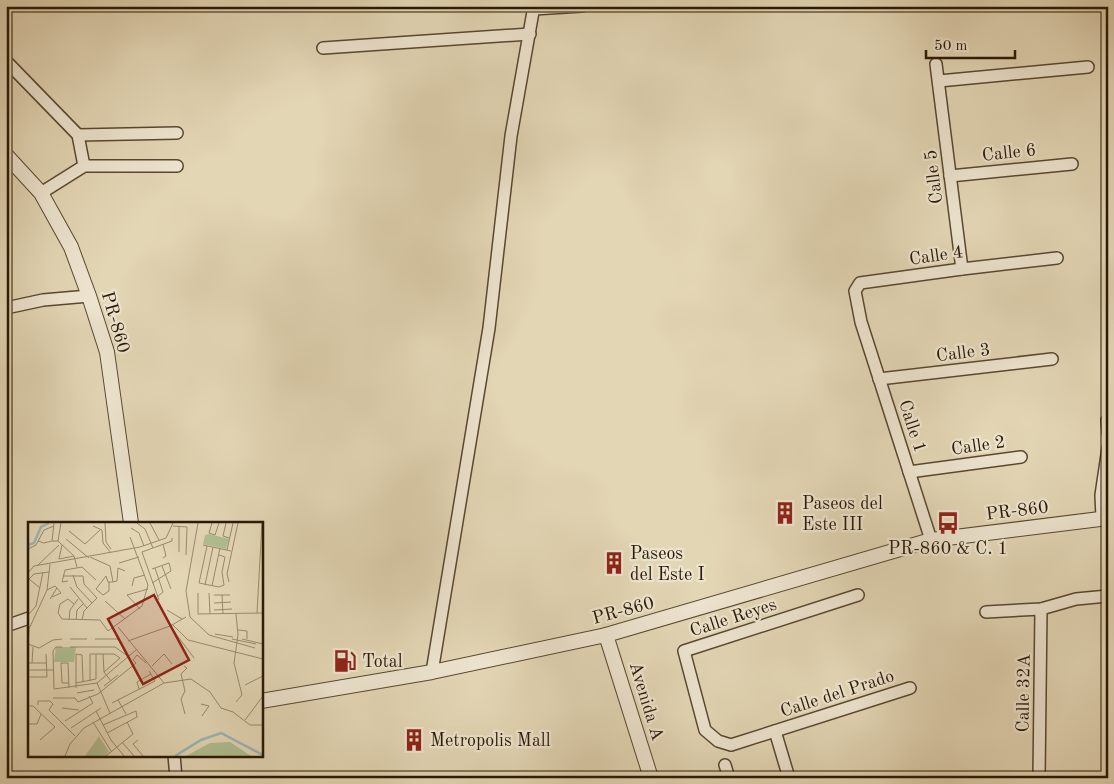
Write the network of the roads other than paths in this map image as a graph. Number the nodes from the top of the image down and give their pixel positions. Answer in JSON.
{"nodes":[{"id":1,"x":582,"y":6,"type":"edge"},
{"id":2,"x":534,"y":8,"type":"edge"},
{"id":3,"x":530,"y":34,"type":"junction"},
{"id":4,"x":323,"y":48,"type":"dead end"},
{"id":5,"x":6,"y":61,"type":"edge"},
{"id":6,"x":936,"y":64,"type":"dead end"},
{"id":7,"x":1088,"y":67,"type":"dead end"},
{"id":8,"x":939,"y":81,"type":"junction"},
{"id":9,"x":178,"y":134,"type":"dead end"},
{"id":10,"x":78,"y":135,"type":"junction"},
{"id":11,"x":6,"y":155,"type":"edge"},
{"id":12,"x":1072,"y":164,"type":"dead end"},
{"id":13,"x":84,"y":166,"type":"junction"},
{"id":14,"x":177,"y":166,"type":"dead end"},
{"id":15,"x":950,"y":176,"type":"junction"},
{"id":16,"x":41,"y":193,"type":"junction"},
{"id":17,"x":1057,"y":258,"type":"dead end"},
{"id":18,"x":962,"y":269,"type":"junction"},
{"id":19,"x":89,"y":296,"type":"junction"},
{"id":20,"x":6,"y":308,"type":"edge"},
{"id":21,"x":861,"y":322,"type":"joint"},
{"id":22,"x":1052,"y":358,"type":"dead end"},
{"id":23,"x":879,"y":379,"type":"junction"},
{"id":24,"x":1107,"y":420,"type":"edge"},
{"id":25,"x":1108,"y":433,"type":"edge"},
{"id":26,"x":1108,"y":448,"type":"edge"},
{"id":27,"x":1021,"y":457,"type":"dead end"},
{"id":28,"x":909,"y":472,"type":"junction"},
{"id":29,"x":1105,"y":518,"type":"edge"},
{"id":30,"x":130,"y":522,"type":"edge"},
{"id":31,"x":931,"y":540,"type":"junction"},
{"id":32,"x":858,"y":595,"type":"dead end"},
{"id":33,"x":1108,"y":596,"type":"edge"},
{"id":34,"x":1041,"y":609,"type":"junction"},
{"id":35,"x":986,"y":612,"type":"dead end"},
{"id":36,"x":28,"y":618,"type":"edge"},
{"id":37,"x":6,"y":626,"type":"edge"},
{"id":38,"x":606,"y":635,"type":"junction"},
{"id":39,"x":432,"y":672,"type":"junction"},
{"id":40,"x":910,"y":688,"type":"dead end"},
{"id":41,"x":262,"y":701,"type":"edge"},
{"id":42,"x":775,"y":731,"type":"junction"},
{"id":43,"x":174,"y":756,"type":"edge"},
{"id":44,"x":725,"y":765,"type":"dead end"},
{"id":45,"x":176,"y":778,"type":"edge"},
{"id":46,"x":651,"y":778,"type":"edge"},
{"id":47,"x":729,"y":778,"type":"edge"},
{"id":48,"x":790,"y":778,"type":"edge"},
{"id":49,"x":1039,"y":778,"type":"edge"}],
"edges":[{"from":1,"to":2,"type":"street"},
{"from":2,"to":3,"type":"street"},
{"from":3,"to":4,"type":"street"},
{"from":3,"to":39,"type":"street"},
{"from":5,"to":10,"type":"street"},
{"from":6,"to":8,"type":"street","name":"Calle 5"},
{"from":7,"to":8,"type":"street"},
{"from":8,"to":15,"type":"street","name":"Calle 5"},
{"from":9,"to":10,"type":"street"},
{"from":10,"to":13,"type":"street"},
{"from":11,"to":16,"type":"street","name":"PR-860","number":"PR-860"},
{"from":12,"to":15,"type":"street","name":"Calle 6"},
{"from":13,"to":14,"type":"street"},
{"from":13,"to":16,"type":"street"},
{"from":15,"to":18,"type":"street","name":"Calle 5"},
{"from":16,"to":19,"type":"street","name":"PR-860","number":"PR-860"},
{"from":17,"to":18,"type":"street","name":"Calle 4"},
{"from":18,"to":21,"type":"street","name":"Calle 4"},
{"from":19,"to":20,"type":"street"},
{"from":19,"to":30,"type":"street","name":"PR-860","number":"PR-860"},
{"from":21,"to":23,"type":"street","name":"Calle 1"},
{"from":22,"to":23,"type":"street","name":"Calle 3"},
{"from":23,"to":28,"type":"street","name":"Calle 1"},
{"from":24,"to":25,"type":"street"},
{"from":26,"to":29,"type":"street"},
{"from":27,"to":28,"type":"street","name":"Calle 2"},
{"from":28,"to":31,"type":"street","name":"Calle 1"},
{"from":29,"to":31,"type":"street","name":"PR-860","number":"PR-860"},
{"from":31,"to":38,"type":"street","name":"PR-860","number":"PR-860"},
{"from":32,"to":42,"type":"street","name":"Calle Reyes"},
{"from":33,"to":34,"type":"street"},
{"from":34,"to":35,"type":"street"},
{"from":34,"to":49,"type":"street","name":"Calle 32A"},
{"from":36,"to":37,"type":"street"},
{"from":38,"to":39,"type":"street","name":"PR-860","number":"PR-860"},
{"from":38,"to":46,"type":"street","name":"Avenida A"},
{"from":39,"to":41,"type":"street","name":"PR-860","number":"PR-860"},
{"from":40,"to":42,"type":"street","name":"Calle del Prado"},
{"from":42,"to":48,"type":"street"},
{"from":43,"to":45,"type":"street"},
{"from":44,"to":47,"type":"street"}]}
